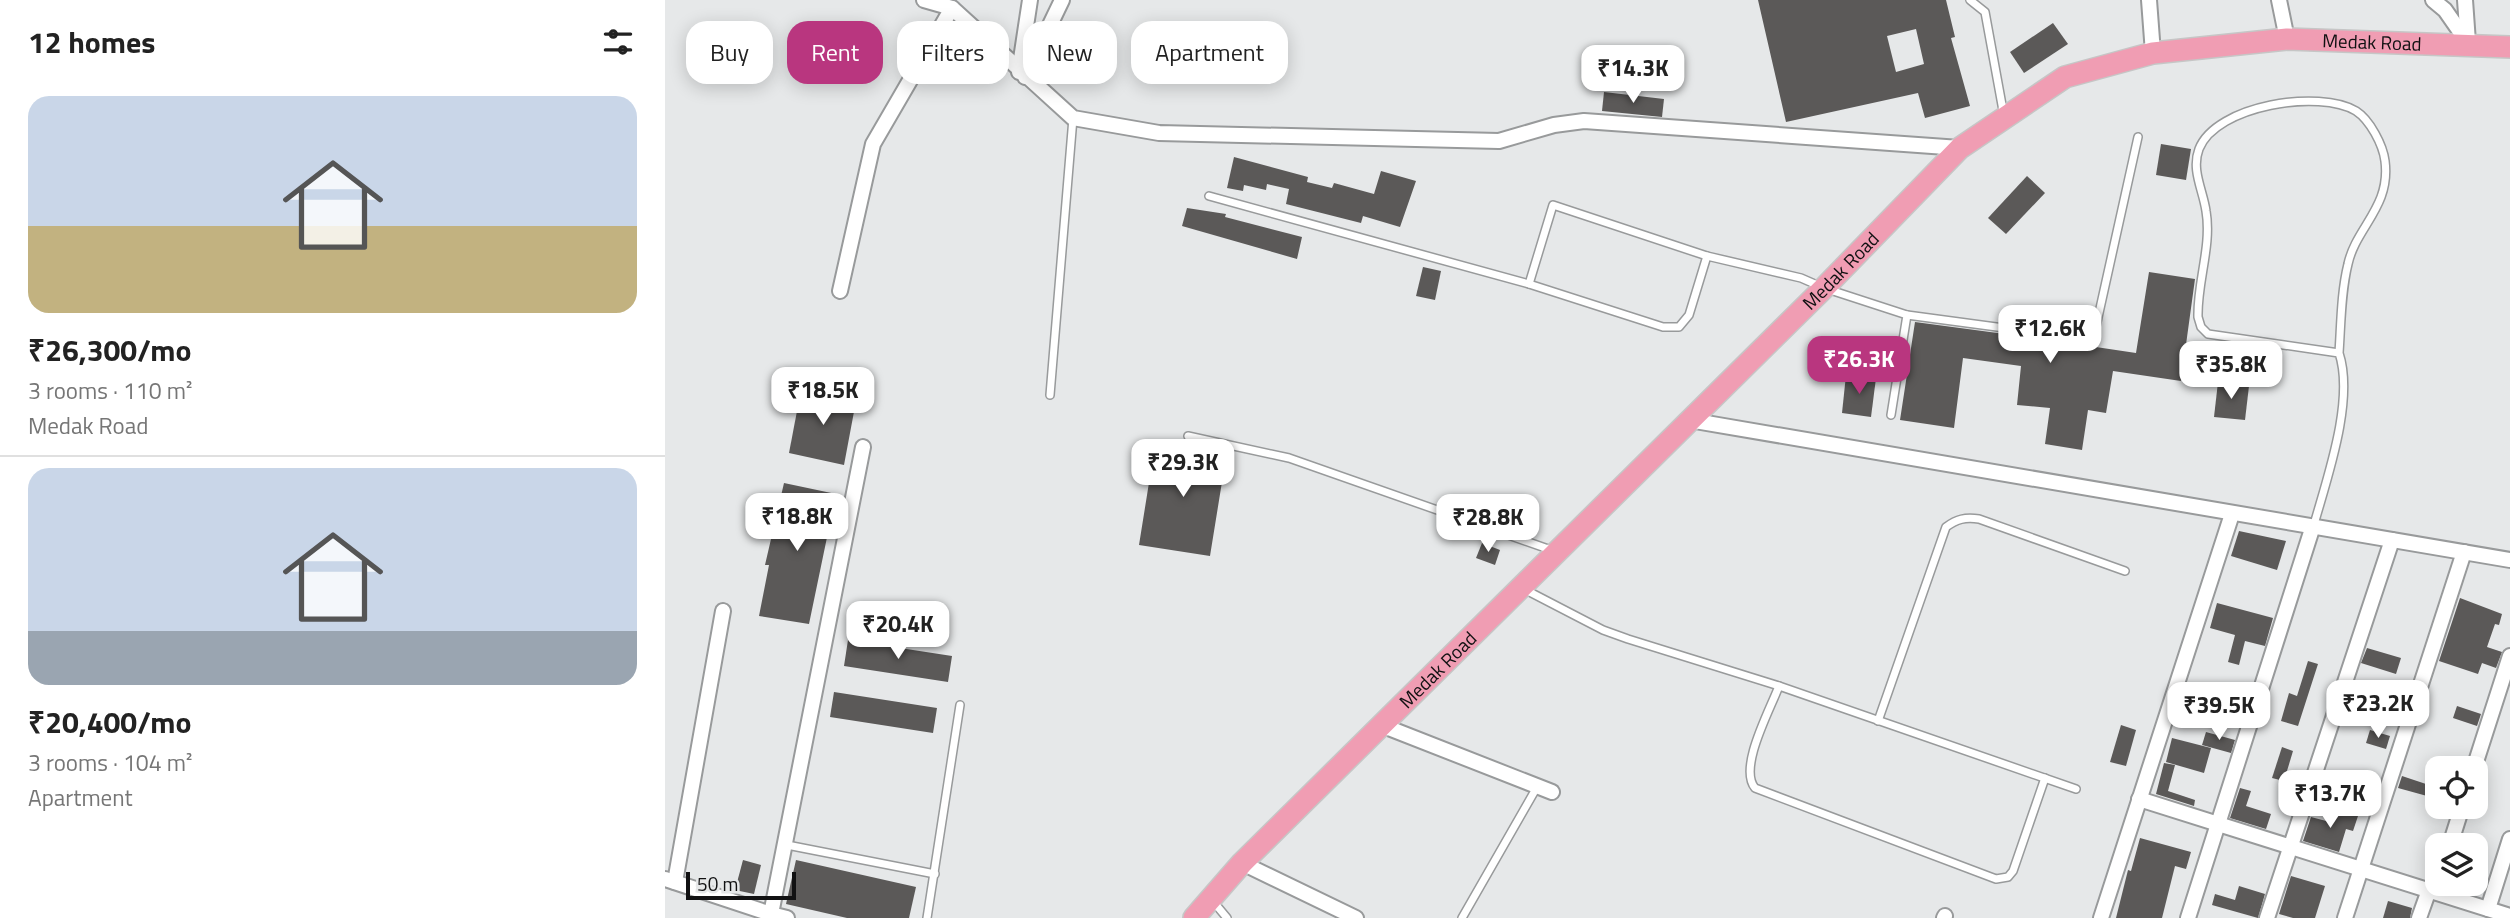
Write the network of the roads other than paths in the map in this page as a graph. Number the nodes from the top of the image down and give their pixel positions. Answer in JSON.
{"nodes":[{"id":1,"x":924,"y":0,"type":"edge"},
{"id":2,"x":1030,"y":0,"type":"edge"},
{"id":3,"x":1062,"y":0,"type":"edge"},
{"id":4,"x":1970,"y":0,"type":"edge"},
{"id":5,"x":2149,"y":0,"type":"edge"},
{"id":6,"x":2279,"y":0,"type":"edge"},
{"id":7,"x":2433,"y":0,"type":"edge"},
{"id":8,"x":2465,"y":0,"type":"edge"},
{"id":9,"x":952,"y":8,"type":"junction"},
{"id":10,"x":2287,"y":39,"type":"junction"},
{"id":11,"x":2468,"y":43,"type":"junction"},
{"id":12,"x":2510,"y":47,"type":"edge"},
{"id":13,"x":2153,"y":53,"type":"junction"},
{"id":14,"x":1022,"y":74,"type":"junction"},
{"id":15,"x":1073,"y":118,"type":"junction"},
{"id":16,"x":2004,"y":119,"type":"junction"},
{"id":17,"x":2138,"y":137,"type":"dead end"},
{"id":18,"x":1960,"y":148,"type":"junction"},
{"id":19,"x":1209,"y":196,"type":"dead end"},
{"id":20,"x":1707,"y":256,"type":"junction"},
{"id":21,"x":1529,"y":284,"type":"junction"},
{"id":22,"x":1824,"y":288,"type":"junction"},
{"id":23,"x":840,"y":291,"type":"dead end"},
{"id":24,"x":1907,"y":315,"type":"junction"},
{"id":25,"x":2339,"y":353,"type":"junction"},
{"id":26,"x":1050,"y":394,"type":"dead end"},
{"id":27,"x":1891,"y":415,"type":"dead end"},
{"id":28,"x":1689,"y":420,"type":"junction"},
{"id":29,"x":1188,"y":436,"type":"dead end"},
{"id":30,"x":863,"y":447,"type":"dead end"},
{"id":31,"x":2232,"y":514,"type":"junction"},
{"id":32,"x":2312,"y":529,"type":"junction"},
{"id":33,"x":2392,"y":540,"type":"junction"},
{"id":34,"x":1556,"y":551,"type":"junction"},
{"id":35,"x":2464,"y":552,"type":"junction"},
{"id":36,"x":2510,"y":560,"type":"edge"},
{"id":37,"x":2125,"y":571,"type":"dead end"},
{"id":38,"x":1520,"y":587,"type":"junction"},
{"id":39,"x":723,"y":611,"type":"dead end"},
{"id":40,"x":2510,"y":656,"type":"edge"},
{"id":41,"x":1779,"y":686,"type":"junction"},
{"id":42,"x":960,"y":705,"type":"dead end"},
{"id":43,"x":1878,"y":721,"type":"junction"},
{"id":44,"x":1381,"y":726,"type":"junction"},
{"id":45,"x":2478,"y":756,"type":"edge"},
{"id":46,"x":2045,"y":778,"type":"junction"},
{"id":47,"x":1538,"y":786,"type":"junction"},
{"id":48,"x":2076,"y":789,"type":"dead end"},
{"id":49,"x":1552,"y":792,"type":"dead end"},
{"id":50,"x":2140,"y":799,"type":"junction"},
{"id":51,"x":2216,"y":823,"type":"junction"},
{"id":52,"x":2510,"y":839,"type":"edge"},
{"id":53,"x":787,"y":845,"type":"junction"},
{"id":54,"x":2291,"y":847,"type":"junction"},
{"id":55,"x":1242,"y":863,"type":"junction"},
{"id":56,"x":2361,"y":869,"type":"junction"},
{"id":57,"x":935,"y":874,"type":"junction"},
{"id":58,"x":670,"y":881,"type":"edge"},
{"id":59,"x":2425,"y":887,"type":"edge"},
{"id":60,"x":2430,"y":896,"type":"edge"},
{"id":61,"x":2448,"y":896,"type":"edge"},
{"id":62,"x":1211,"y":899,"type":"junction"},
{"id":63,"x":2476,"y":910,"type":"edge"},
{"id":64,"x":771,"y":914,"type":"junction"},
{"id":65,"x":2510,"y":916,"type":"edge"},
{"id":66,"x":787,"y":918,"type":"edge"},
{"id":67,"x":927,"y":918,"type":"edge"},
{"id":68,"x":1194,"y":918,"type":"edge"},
{"id":69,"x":1227,"y":918,"type":"edge"},
{"id":70,"x":1356,"y":918,"type":"edge"},
{"id":71,"x":1462,"y":918,"type":"edge"},
{"id":72,"x":2101,"y":918,"type":"edge"},
{"id":73,"x":2188,"y":918,"type":"edge"},
{"id":74,"x":2267,"y":918,"type":"edge"},
{"id":75,"x":2345,"y":918,"type":"edge"},
{"id":76,"x":2419,"y":918,"type":"edge"}],
"edges":[{"from":1,"to":9,"type":"street"},
{"from":2,"to":14,"type":"street"},
{"from":3,"to":14,"type":"street"},
{"from":4,"to":16,"type":"lane"},
{"from":5,"to":13,"type":"street"},
{"from":6,"to":10,"type":"street"},
{"from":7,"to":11,"type":"street"},
{"from":8,"to":11,"type":"street"},
{"from":9,"to":14,"type":"street"},
{"from":9,"to":23,"type":"street"},
{"from":10,"to":11,"type":"main road","name":"Medak Road"},
{"from":10,"to":13,"type":"main road","name":"Medak Road"},
{"from":11,"to":12,"type":"main road","name":"Medak Road"},
{"from":13,"to":16,"type":"main road","name":"Medak Road"},
{"from":14,"to":15,"type":"street"},
{"from":15,"to":18,"type":"street"},
{"from":15,"to":26,"type":"lane"},
{"from":16,"to":18,"type":"main road","name":"Medak Road"},
{"from":17,"to":24,"type":"lane"},
{"from":18,"to":22,"type":"main road","name":"Medak Road"},
{"from":19,"to":21,"type":"lane"},
{"from":20,"to":21,"type":"lane"},
{"from":20,"to":21,"type":"lane"},
{"from":20,"to":22,"type":"lane"},
{"from":22,"to":24,"type":"lane"},
{"from":22,"to":28,"type":"main road","name":"Medak Road"},
{"from":24,"to":27,"type":"lane"},
{"from":25,"to":25,"type":"lane"},
{"from":25,"to":32,"type":"lane"},
{"from":28,"to":31,"type":"street"},
{"from":28,"to":34,"type":"main road","name":"Medak Road"},
{"from":29,"to":34,"type":"lane"},
{"from":30,"to":53,"type":"street"},
{"from":31,"to":32,"type":"street"},
{"from":31,"to":50,"type":"street"},
{"from":32,"to":33,"type":"street"},
{"from":32,"to":51,"type":"street"},
{"from":33,"to":35,"type":"street"},
{"from":33,"to":54,"type":"street"},
{"from":34,"to":38,"type":"main road","name":"Medak Road"},
{"from":35,"to":36,"type":"street"},
{"from":35,"to":56,"type":"street"},
{"from":37,"to":43,"type":"lane"},
{"from":38,"to":41,"type":"lane"},
{"from":38,"to":44,"type":"main road","name":"Medak Road"},
{"from":39,"to":58,"type":"street"},
{"from":40,"to":45,"type":"street"},
{"from":41,"to":43,"type":"lane"},
{"from":41,"to":46,"type":"lane"},
{"from":42,"to":57,"type":"lane"},
{"from":43,"to":46,"type":"lane"},
{"from":44,"to":47,"type":"street"},
{"from":44,"to":55,"type":"main road","name":"Medak Road"},
{"from":46,"to":48,"type":"lane"},
{"from":47,"to":49,"type":"street"},
{"from":47,"to":71,"type":"lane"},
{"from":50,"to":51,"type":"street"},
{"from":50,"to":72,"type":"street"},
{"from":51,"to":54,"type":"street"},
{"from":51,"to":73,"type":"street"},
{"from":52,"to":63,"type":"street"},
{"from":53,"to":57,"type":"lane"},
{"from":53,"to":64,"type":"street"},
{"from":54,"to":56,"type":"street"},
{"from":54,"to":74,"type":"street"},
{"from":55,"to":62,"type":"main road","name":"Medak Road"},
{"from":55,"to":70,"type":"street"},
{"from":56,"to":59,"type":"street"},
{"from":56,"to":75,"type":"street"},
{"from":57,"to":67,"type":"lane"},
{"from":58,"to":64,"type":"street"},
{"from":60,"to":76,"type":"street"},
{"from":61,"to":63,"type":"street"},
{"from":62,"to":68,"type":"main road","name":"Medak Road"},
{"from":62,"to":69,"type":"lane"},
{"from":63,"to":65,"type":"street"},
{"from":64,"to":66,"type":"street"}]}
